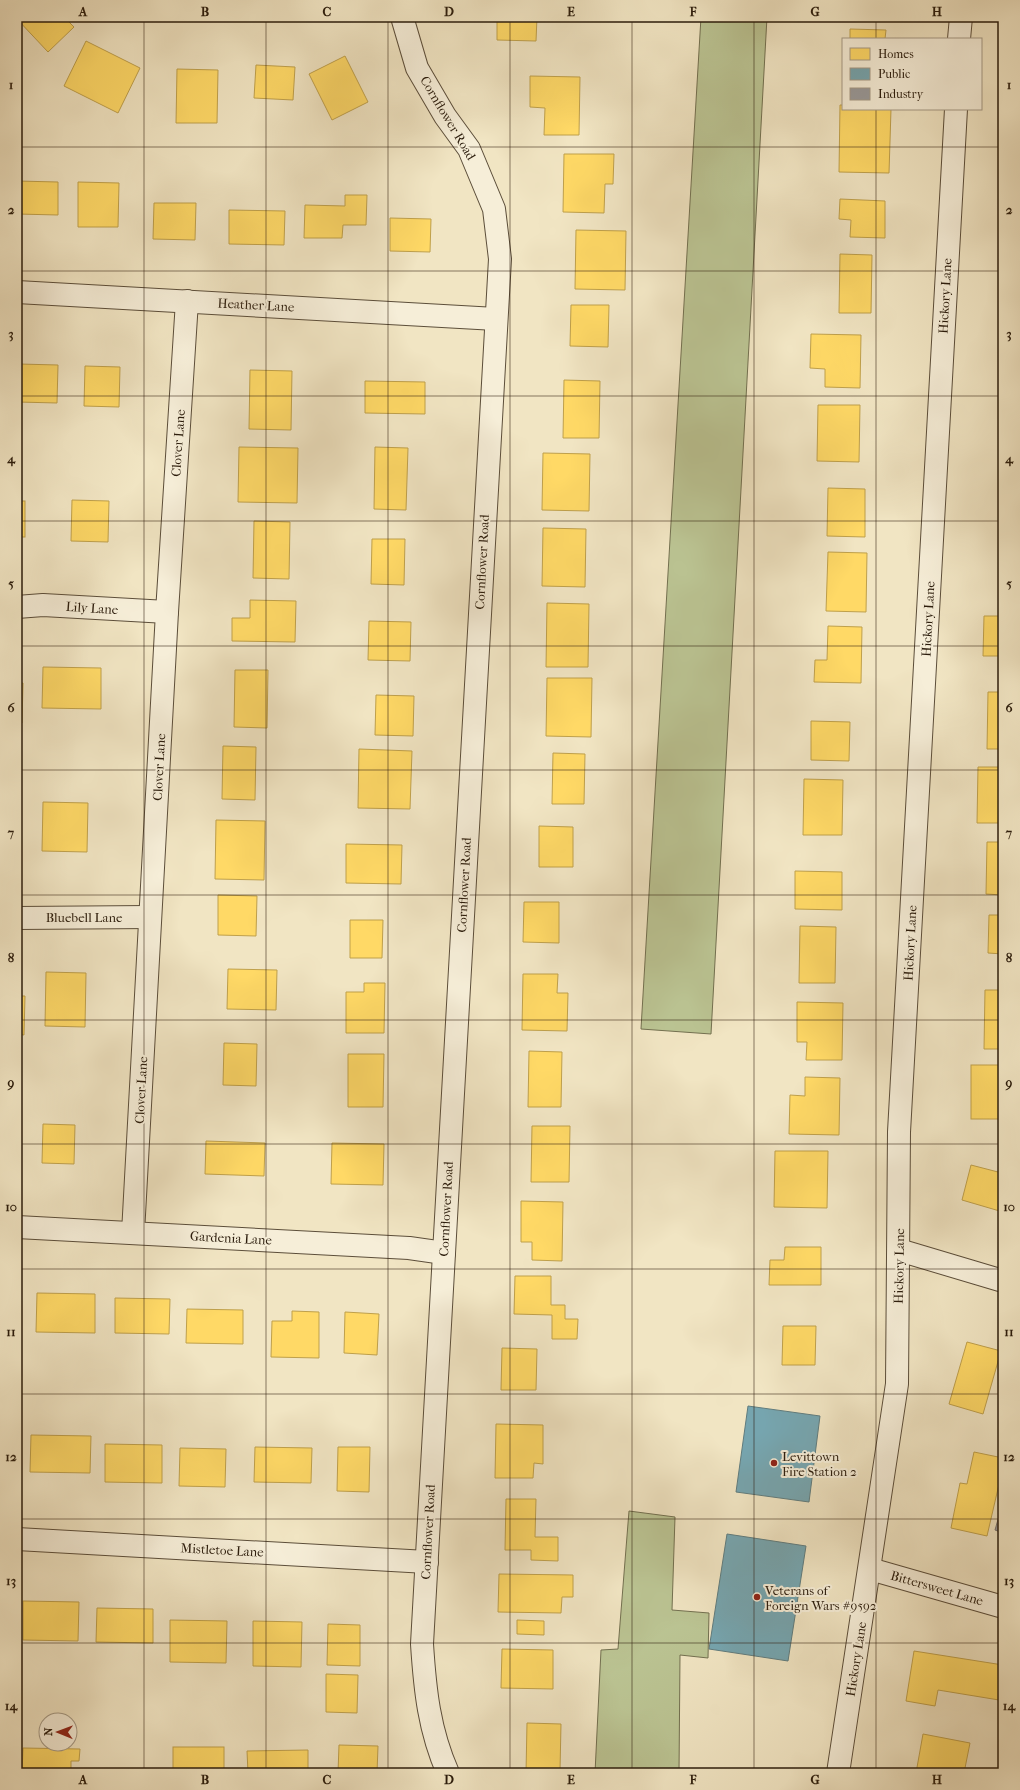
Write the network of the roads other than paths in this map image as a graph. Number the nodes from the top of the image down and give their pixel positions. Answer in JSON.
{"nodes":[{"id":1,"x":402,"y":17,"type":"edge"},
{"id":2,"x":961,"y":17,"type":"edge"},
{"id":3,"x":959,"y":38,"type":"edge"},
{"id":4,"x":956,"y":110,"type":"edge"},
{"id":5,"x":17,"y":292,"type":"edge"},
{"id":6,"x":186,"y":301,"type":"junction"},
{"id":7,"x":496,"y":319,"type":"junction"},
{"id":8,"x":17,"y":607,"type":"edge"},
{"id":9,"x":167,"y":612,"type":"junction"},
{"id":10,"x":17,"y":918,"type":"edge"},
{"id":11,"x":150,"y":918,"type":"junction"},
{"id":12,"x":17,"y":1227,"type":"edge"},
{"id":13,"x":133,"y":1233,"type":"junction"},
{"id":14,"x":899,"y":1250,"type":"junction"},
{"id":15,"x":444,"y":1253,"type":"junction"},
{"id":16,"x":1003,"y":1281,"type":"edge"},
{"id":17,"x":17,"y":1539,"type":"edge"},
{"id":18,"x":427,"y":1562,"type":"junction"},
{"id":19,"x":870,"y":1569,"type":"junction"},
{"id":20,"x":1003,"y":1607,"type":"edge"},
{"id":21,"x":448,"y":1773,"type":"edge"},
{"id":22,"x":838,"y":1773,"type":"edge"}],
"edges":[{"from":1,"to":7,"type":"street","name":"Cornflower Road"},
{"from":2,"to":3,"type":"street"},
{"from":4,"to":14,"type":"street","name":"Hickory Lane"},
{"from":5,"to":6,"type":"street","name":"Heather Lane"},
{"from":6,"to":7,"type":"street","name":"Heather Lane"},
{"from":6,"to":9,"type":"street","name":"Clover Lane"},
{"from":7,"to":15,"type":"street","name":"Cornflower Road"},
{"from":8,"to":9,"type":"street","name":"Lily Lane"},
{"from":9,"to":11,"type":"street","name":"Clover Lane"},
{"from":10,"to":11,"type":"street","name":"Bluebell Lane"},
{"from":11,"to":13,"type":"street","name":"Clover Lane"},
{"from":12,"to":13,"type":"street","name":"Gardenia Lane"},
{"from":13,"to":15,"type":"street","name":"Gardenia Lane"},
{"from":14,"to":16,"type":"street"},
{"from":14,"to":19,"type":"street","name":"Hickory Lane"},
{"from":15,"to":18,"type":"street","name":"Cornflower Road"},
{"from":17,"to":18,"type":"street","name":"Mistletoe Lane"},
{"from":18,"to":21,"type":"street","name":"Cornflower Road"},
{"from":19,"to":20,"type":"street","name":"Bittersweet Lane"},
{"from":19,"to":22,"type":"street","name":"Hickory Lane"}]}
